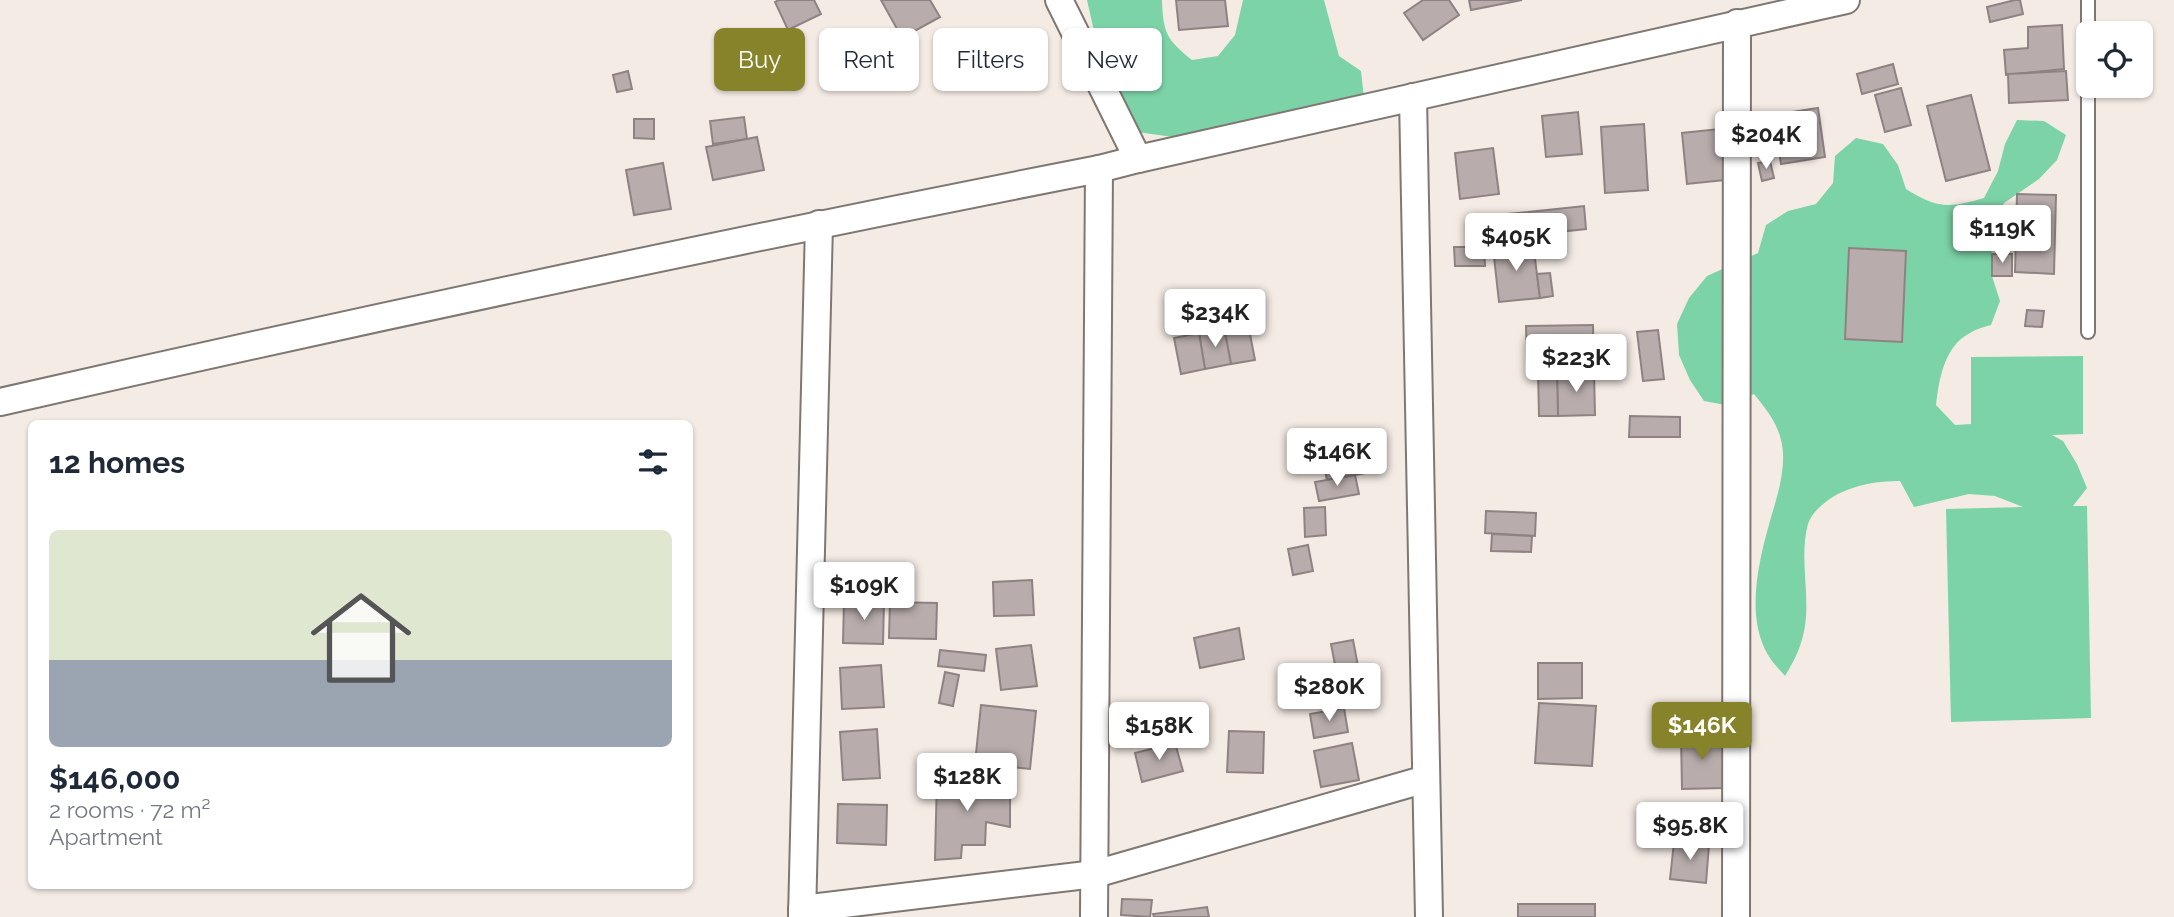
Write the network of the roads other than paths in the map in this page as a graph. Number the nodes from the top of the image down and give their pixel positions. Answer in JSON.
{"nodes":[{"id":1,"x":1059,"y":0,"type":"edge"},
{"id":2,"x":1846,"y":0,"type":"edge"},
{"id":3,"x":2088,"y":0,"type":"edge"},
{"id":4,"x":2088,"y":21,"type":"edge"},
{"id":5,"x":1737,"y":23,"type":"junction"},
{"id":6,"x":1412,"y":97,"type":"junction"},
{"id":7,"x":2088,"y":98,"type":"edge"},
{"id":8,"x":1138,"y":159,"type":"junction"},
{"id":9,"x":1099,"y":169,"type":"junction"},
{"id":10,"x":819,"y":224,"type":"junction"},
{"id":11,"x":2088,"y":331,"type":"dead end"},
{"id":12,"x":0,"y":402,"type":"edge"},
{"id":13,"x":1426,"y":779,"type":"junction"},
{"id":14,"x":1095,"y":874,"type":"junction"},
{"id":15,"x":802,"y":913,"type":"edge"},
{"id":16,"x":1094,"y":917,"type":"edge"},
{"id":17,"x":1429,"y":917,"type":"edge"},
{"id":18,"x":1736,"y":917,"type":"edge"}],
"edges":[{"from":1,"to":8,"type":"street"},
{"from":2,"to":5,"type":"street"},
{"from":3,"to":4,"type":"lane"},
{"from":5,"to":6,"type":"street"},
{"from":5,"to":18,"type":"street"},
{"from":6,"to":8,"type":"street"},
{"from":6,"to":13,"type":"street"},
{"from":7,"to":11,"type":"lane"},
{"from":8,"to":9,"type":"street"},
{"from":9,"to":10,"type":"street"},
{"from":9,"to":14,"type":"street"},
{"from":10,"to":12,"type":"street"},
{"from":10,"to":15,"type":"street"},
{"from":13,"to":14,"type":"street"},
{"from":13,"to":17,"type":"street"},
{"from":14,"to":15,"type":"street"},
{"from":14,"to":16,"type":"street"}]}
